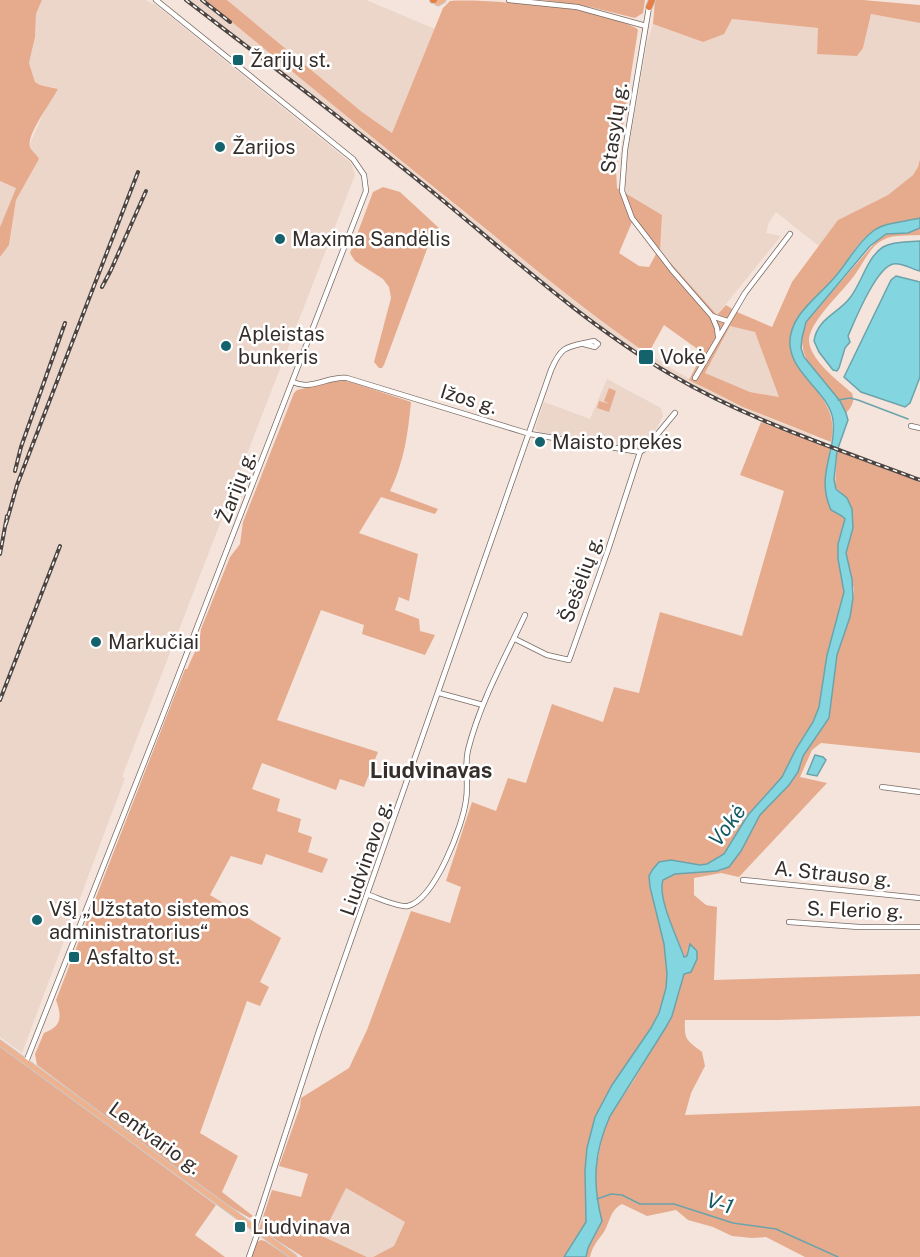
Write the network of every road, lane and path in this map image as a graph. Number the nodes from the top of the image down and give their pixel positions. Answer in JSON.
{"nodes":[{"id":1,"x":156,"y":0,"type":"edge"},
{"id":2,"x":434,"y":0,"type":"edge"},
{"id":3,"x":443,"y":0,"type":"edge"},
{"id":4,"x":449,"y":0,"type":"edge"},
{"id":5,"x":509,"y":0,"type":"edge"},
{"id":6,"x":649,"y":2,"type":"edge"},
{"id":7,"x":646,"y":26,"type":"junction"},
{"id":8,"x":790,"y":234,"type":"dead end"},
{"id":9,"x":712,"y":316,"type":"junction"},
{"id":10,"x":727,"y":321,"type":"junction"},
{"id":11,"x":718,"y":337,"type":"junction"},
{"id":12,"x":584,"y":344,"type":"dead end"},
{"id":13,"x":695,"y":378,"type":"dead end"},
{"id":14,"x":293,"y":382,"type":"junction"},
{"id":15,"x":675,"y":413,"type":"dead end"},
{"id":16,"x":911,"y":426,"type":"dead end"},
{"id":17,"x":920,"y":429,"type":"edge"},
{"id":18,"x":530,"y":434,"type":"junction"},
{"id":19,"x":640,"y":452,"type":"junction"},
{"id":20,"x":525,"y":615,"type":"dead end"},
{"id":21,"x":515,"y":639,"type":"junction"},
{"id":22,"x":439,"y":693,"type":"junction"},
{"id":23,"x":483,"y":705,"type":"junction"},
{"id":24,"x":882,"y":787,"type":"dead end"},
{"id":25,"x":920,"y":792,"type":"edge"},
{"id":26,"x":743,"y":880,"type":"dead end"},
{"id":27,"x":369,"y":895,"type":"junction"},
{"id":28,"x":920,"y":898,"type":"edge"},
{"id":29,"x":789,"y":922,"type":"dead end"},
{"id":30,"x":920,"y":927,"type":"edge"},
{"id":31,"x":0,"y":1043,"type":"edge"},
{"id":32,"x":26,"y":1062,"type":"junction"},
{"id":33,"x":256,"y":1231,"type":"junction"},
{"id":34,"x":249,"y":1257,"type":"edge"},
{"id":35,"x":294,"y":1257,"type":"edge"}],
"edges":[{"from":1,"to":14,"type":"street","name":"Žarijų g."},
{"from":2,"to":3,"type":"main road"},
{"from":3,"to":4,"type":"street"},
{"from":5,"to":7,"type":"street"},
{"from":6,"to":7,"type":"street","name":"Stasylų g."},
{"from":7,"to":9,"type":"street","name":"Stasylų g."},
{"from":8,"to":10,"type":"street"},
{"from":9,"to":10,"type":"street"},
{"from":9,"to":11,"type":"street"},
{"from":10,"to":11,"type":"street"},
{"from":11,"to":13,"type":"street"},
{"from":12,"to":18,"type":"street","name":"Liudvinavo g."},
{"from":14,"to":18,"type":"street","name":"Ižos g."},
{"from":14,"to":32,"type":"street","name":"Žarijų g."},
{"from":15,"to":19,"type":"street"},
{"from":16,"to":17,"type":"street"},
{"from":18,"to":19,"type":"street","name":"Ižos g."},
{"from":18,"to":22,"type":"street","name":"Liudvinavo g."},
{"from":19,"to":21,"type":"street","name":"Šešėlių g."},
{"from":20,"to":21,"type":"street"},
{"from":21,"to":23,"type":"street"},
{"from":22,"to":23,"type":"street"},
{"from":22,"to":27,"type":"street","name":"Liudvinavo g."},
{"from":23,"to":27,"type":"street"},
{"from":24,"to":25,"type":"street"},
{"from":26,"to":28,"type":"street","name":"A. Strauso g."},
{"from":27,"to":33,"type":"street","name":"Liudvinavo g."},
{"from":29,"to":30,"type":"street","name":"S. Flerio g."},
{"from":31,"to":32,"type":"main road","name":"Lentvario g."},
{"from":32,"to":33,"type":"main road","name":"Lentvario g."},
{"from":33,"to":34,"type":"street","name":"Liudvinavo g."},
{"from":33,"to":35,"type":"main road","name":"Lentvario g."}]}
